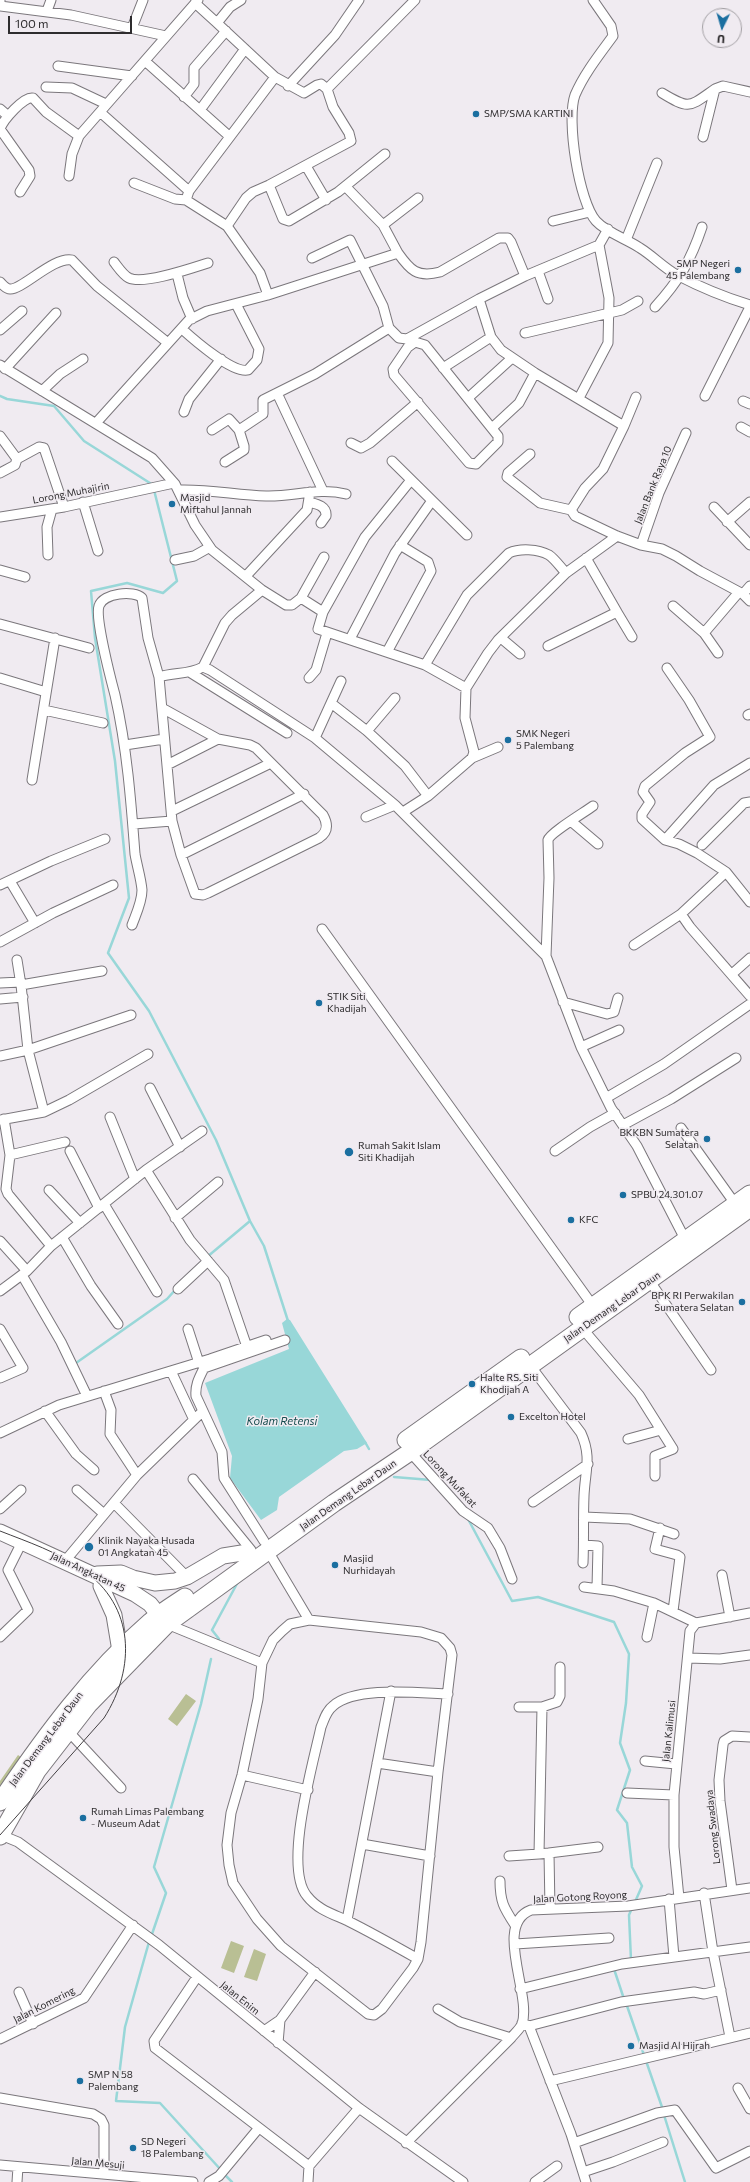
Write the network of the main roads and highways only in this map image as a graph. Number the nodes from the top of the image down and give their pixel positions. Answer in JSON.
{"nodes":[{"id":1,"x":747,"y":1206,"type":"edge"},
{"id":2,"x":688,"y":1245,"type":"junction"},
{"id":3,"x":527,"y":1360,"type":"junction"},
{"id":4,"x":0,"y":1532,"type":"edge"},
{"id":5,"x":0,"y":1540,"type":"edge"},
{"id":6,"x":258,"y":1548,"type":"junction"},
{"id":7,"x":98,"y":1580,"type":"junction"},
{"id":8,"x":158,"y":1623,"type":"junction"},
{"id":9,"x":120,"y":1651,"type":"junction"},
{"id":10,"x":0,"y":1802,"type":"edge"},
{"id":11,"x":0,"y":1835,"type":"edge"}],
"edges":[{"from":1,"to":2,"type":"highway","name":"Jalan Demang Lebar Daun"},
{"from":2,"to":3,"type":"highway","name":"Jalan Demang Lebar Daun"},
{"from":2,"to":3,"type":"highway","name":"Jalan Demang Lebar Daun"},
{"from":3,"to":6,"type":"highway","name":"Jalan Demang Lebar Daun"},
{"from":3,"to":6,"type":"highway","name":"Jalan Demang Lebar Daun"},
{"from":4,"to":7,"type":"main road","name":"Jalan Angkatan 45"},
{"from":5,"to":7,"type":"main road","name":"Jalan Angkatan 45"},
{"from":6,"to":7,"type":"main road"},
{"from":6,"to":8,"type":"highway","name":"Jalan Demang Lebar Daun"},
{"from":7,"to":8,"type":"main road","name":"Jalan Angkatan 45"},
{"from":7,"to":9,"type":"main road"},
{"from":8,"to":9,"type":"highway","name":"Jalan Demang Lebar Daun"},
{"from":8,"to":11,"type":"highway","name":"Jalan Demang Lebar Daun"},
{"from":9,"to":10,"type":"highway","name":"Jalan Demang Lebar Daun"}]}
